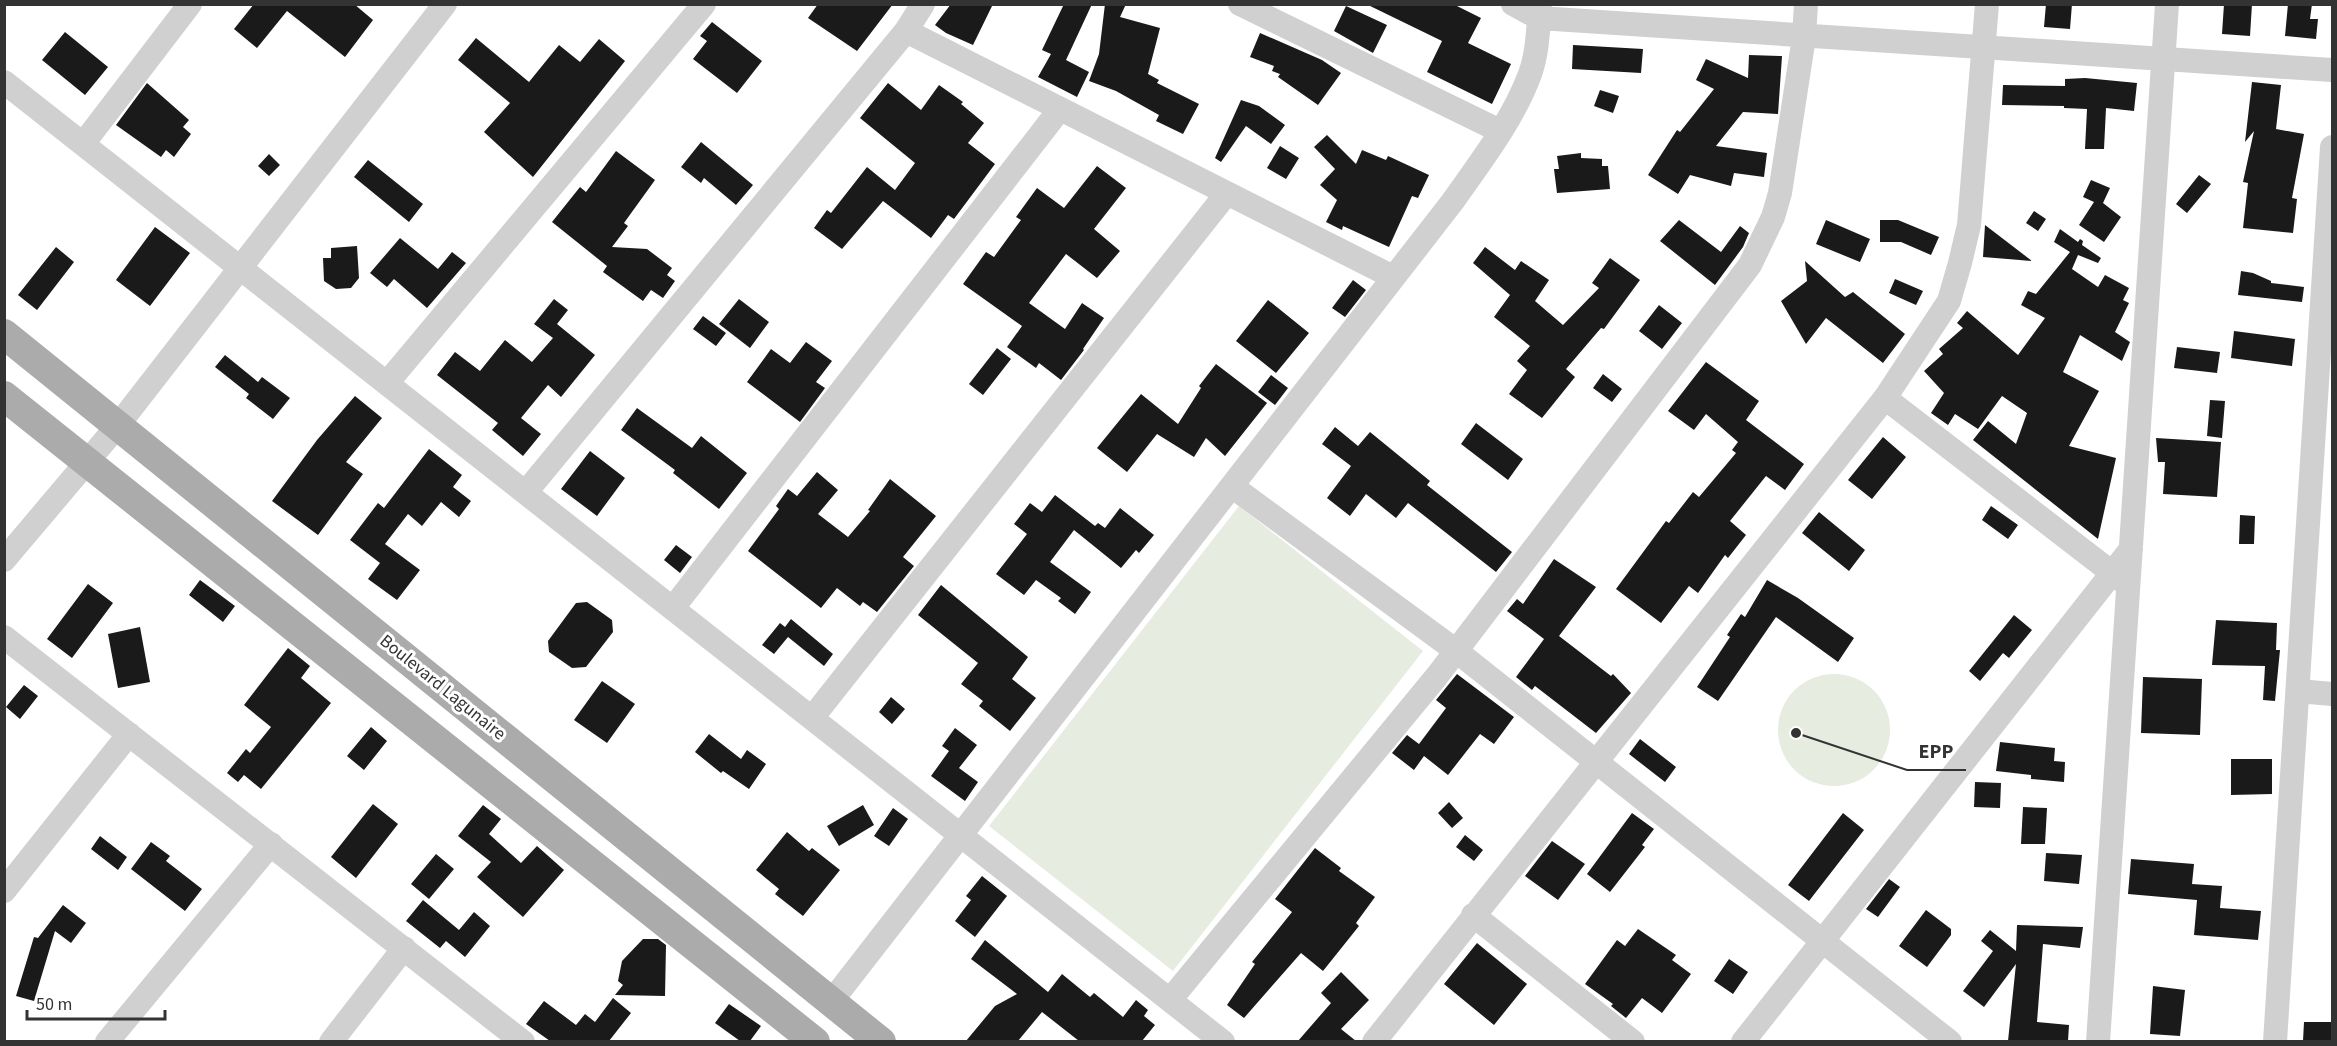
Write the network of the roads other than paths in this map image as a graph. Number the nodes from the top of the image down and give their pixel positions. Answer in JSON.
{"nodes":[{"id":1,"x":190,"y":4,"type":"edge"},
{"id":2,"x":445,"y":4,"type":"edge"},
{"id":3,"x":704,"y":4,"type":"edge"},
{"id":4,"x":923,"y":4,"type":"edge"},
{"id":5,"x":1240,"y":4,"type":"edge"},
{"id":6,"x":1513,"y":4,"type":"edge"},
{"id":7,"x":1806,"y":4,"type":"edge"},
{"id":8,"x":1987,"y":4,"type":"edge"},
{"id":9,"x":2167,"y":4,"type":"edge"},
{"id":10,"x":1540,"y":11,"type":"edge"},
{"id":11,"x":906,"y":31,"type":"junction"},
{"id":12,"x":1804,"y":36,"type":"junction"},
{"id":13,"x":1984,"y":47,"type":"junction"},
{"id":14,"x":2164,"y":59,"type":"junction"},
{"id":15,"x":2332,"y":70,"type":"edge"},
{"id":16,"x":4,"y":82,"type":"edge"},
{"id":17,"x":1060,"y":109,"type":"junction"},
{"id":18,"x":1500,"y":131,"type":"junction"},
{"id":19,"x":83,"y":144,"type":"junction"},
{"id":20,"x":2332,"y":147,"type":"edge"},
{"id":21,"x":1227,"y":193,"type":"junction"},
{"id":22,"x":239,"y":267,"type":"junction"},
{"id":23,"x":1394,"y":277,"type":"junction"},
{"id":24,"x":4,"y":334,"type":"edge"},
{"id":25,"x":387,"y":383,"type":"junction"},
{"id":26,"x":4,"y":396,"type":"edge"},
{"id":27,"x":1885,"y":398,"type":"junction"},
{"id":28,"x":118,"y":424,"type":"junction"},
{"id":29,"x":87,"y":461,"type":"junction"},
{"id":30,"x":1233,"y":487,"type":"junction"},
{"id":31,"x":526,"y":492,"type":"junction"},
{"id":32,"x":4,"y":560,"type":"edge"},
{"id":33,"x":2120,"y":579,"type":"junction"},
{"id":34,"x":673,"y":608,"type":"junction"},
{"id":35,"x":4,"y":637,"type":"edge"},
{"id":36,"x":1455,"y":650,"type":"junction"},
{"id":37,"x":2298,"y":691,"type":"junction"},
{"id":38,"x":2332,"y":694,"type":"edge"},
{"id":39,"x":812,"y":718,"type":"junction"},
{"id":40,"x":129,"y":734,"type":"junction"},
{"id":41,"x":1594,"y":761,"type":"junction"},
{"id":42,"x":961,"y":835,"type":"junction"},
{"id":43,"x":271,"y":844,"type":"junction"},
{"id":44,"x":4,"y":891,"type":"edge"},
{"id":45,"x":1473,"y":915,"type":"junction"},
{"id":46,"x":1822,"y":941,"type":"junction"},
{"id":47,"x":404,"y":948,"type":"junction"},
{"id":48,"x":1170,"y":1000,"type":"junction"},
{"id":49,"x":831,"y":1002,"type":"junction"},
{"id":50,"x":807,"y":1039,"type":"edge"},
{"id":51,"x":107,"y":1041,"type":"edge"},
{"id":52,"x":331,"y":1041,"type":"edge"},
{"id":53,"x":523,"y":1041,"type":"edge"},
{"id":54,"x":881,"y":1041,"type":"edge"},
{"id":55,"x":1223,"y":1041,"type":"edge"},
{"id":56,"x":1374,"y":1041,"type":"edge"},
{"id":57,"x":1632,"y":1041,"type":"edge"},
{"id":58,"x":1743,"y":1041,"type":"edge"},
{"id":59,"x":1950,"y":1041,"type":"edge"},
{"id":60,"x":2098,"y":1041,"type":"edge"},
{"id":61,"x":2275,"y":1041,"type":"edge"}],
"edges":[{"from":1,"to":19,"type":"street"},
{"from":2,"to":22,"type":"street"},
{"from":3,"to":25,"type":"street"},
{"from":4,"to":11,"type":"street"},
{"from":5,"to":18,"type":"street"},
{"from":6,"to":10,"type":"street"},
{"from":7,"to":12,"type":"street"},
{"from":8,"to":13,"type":"street"},
{"from":9,"to":14,"type":"street"},
{"from":10,"to":12,"type":"street"},
{"from":10,"to":18,"type":"street"},
{"from":11,"to":17,"type":"street"},
{"from":11,"to":31,"type":"street"},
{"from":12,"to":13,"type":"street"},
{"from":12,"to":36,"type":"street"},
{"from":13,"to":14,"type":"street"},
{"from":13,"to":27,"type":"street"},
{"from":14,"to":15,"type":"street"},
{"from":14,"to":33,"type":"street"},
{"from":16,"to":19,"type":"street"},
{"from":17,"to":21,"type":"street"},
{"from":17,"to":34,"type":"street"},
{"from":18,"to":23,"type":"street"},
{"from":19,"to":22,"type":"street"},
{"from":20,"to":37,"type":"street"},
{"from":21,"to":23,"type":"street"},
{"from":21,"to":39,"type":"street"},
{"from":22,"to":25,"type":"street"},
{"from":22,"to":28,"type":"street"},
{"from":23,"to":30,"type":"street"},
{"from":24,"to":28,"type":"main road","name":"Boulevard Lagunaire"},
{"from":25,"to":31,"type":"street"},
{"from":26,"to":29,"type":"main road"},
{"from":27,"to":33,"type":"street"},
{"from":27,"to":41,"type":"street"},
{"from":28,"to":29,"type":"street"},
{"from":28,"to":49,"type":"main road","name":"Boulevard Lagunaire"},
{"from":29,"to":32,"type":"street"},
{"from":29,"to":50,"type":"main road"},
{"from":30,"to":36,"type":"street"},
{"from":30,"to":42,"type":"street"},
{"from":31,"to":34,"type":"street"},
{"from":33,"to":46,"type":"street"},
{"from":33,"to":60,"type":"street"},
{"from":34,"to":39,"type":"street"},
{"from":35,"to":40,"type":"street"},
{"from":36,"to":41,"type":"street"},
{"from":36,"to":48,"type":"street"},
{"from":37,"to":38,"type":"street"},
{"from":37,"to":61,"type":"street"},
{"from":39,"to":42,"type":"street"},
{"from":40,"to":43,"type":"street"},
{"from":40,"to":44,"type":"street"},
{"from":41,"to":45,"type":"street"},
{"from":41,"to":46,"type":"street"},
{"from":42,"to":48,"type":"street"},
{"from":42,"to":49,"type":"street"},
{"from":43,"to":47,"type":"street"},
{"from":43,"to":51,"type":"street"},
{"from":45,"to":56,"type":"street"},
{"from":45,"to":57,"type":"street"},
{"from":46,"to":58,"type":"street"},
{"from":46,"to":59,"type":"street"},
{"from":47,"to":52,"type":"street"},
{"from":47,"to":53,"type":"street"},
{"from":48,"to":55,"type":"street"},
{"from":49,"to":54,"type":"main road","name":"Boulevard Lagunaire"}]}
